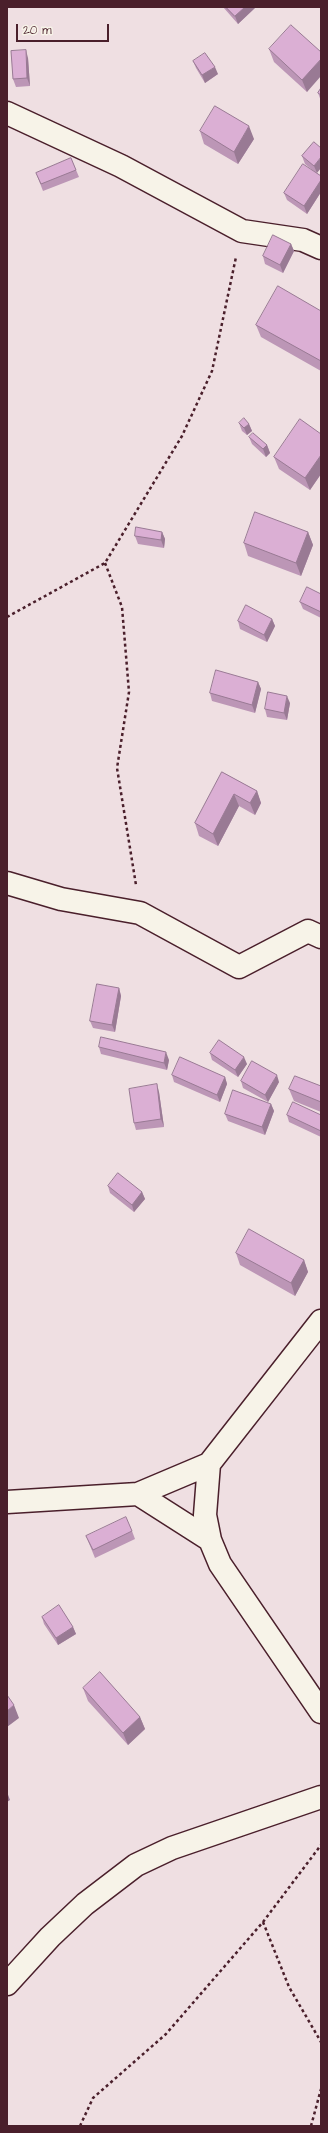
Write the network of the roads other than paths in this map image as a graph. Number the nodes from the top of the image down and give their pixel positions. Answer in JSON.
{"nodes":[{"id":1,"x":7,"y":113,"type":"edge"},
{"id":2,"x":321,"y":248,"type":"edge"},
{"id":3,"x":7,"y":883,"type":"edge"},
{"id":4,"x":321,"y":937,"type":"edge"},
{"id":5,"x":321,"y":1321,"type":"edge"},
{"id":6,"x":209,"y":1464,"type":"junction"},
{"id":7,"x":138,"y":1494,"type":"junction"},
{"id":8,"x":7,"y":1502,"type":"edge"},
{"id":9,"x":210,"y":1540,"type":"junction"},
{"id":10,"x":321,"y":1712,"type":"edge"},
{"id":11,"x":321,"y":1797,"type":"edge"},
{"id":12,"x":7,"y":1984,"type":"edge"}],
"edges":[{"from":1,"to":2,"type":"street"},
{"from":3,"to":4,"type":"street"},
{"from":5,"to":6,"type":"street"},
{"from":6,"to":7,"type":"street"},
{"from":6,"to":9,"type":"street"},
{"from":7,"to":8,"type":"street"},
{"from":7,"to":9,"type":"street"},
{"from":9,"to":10,"type":"street"},
{"from":11,"to":12,"type":"street"}]}
